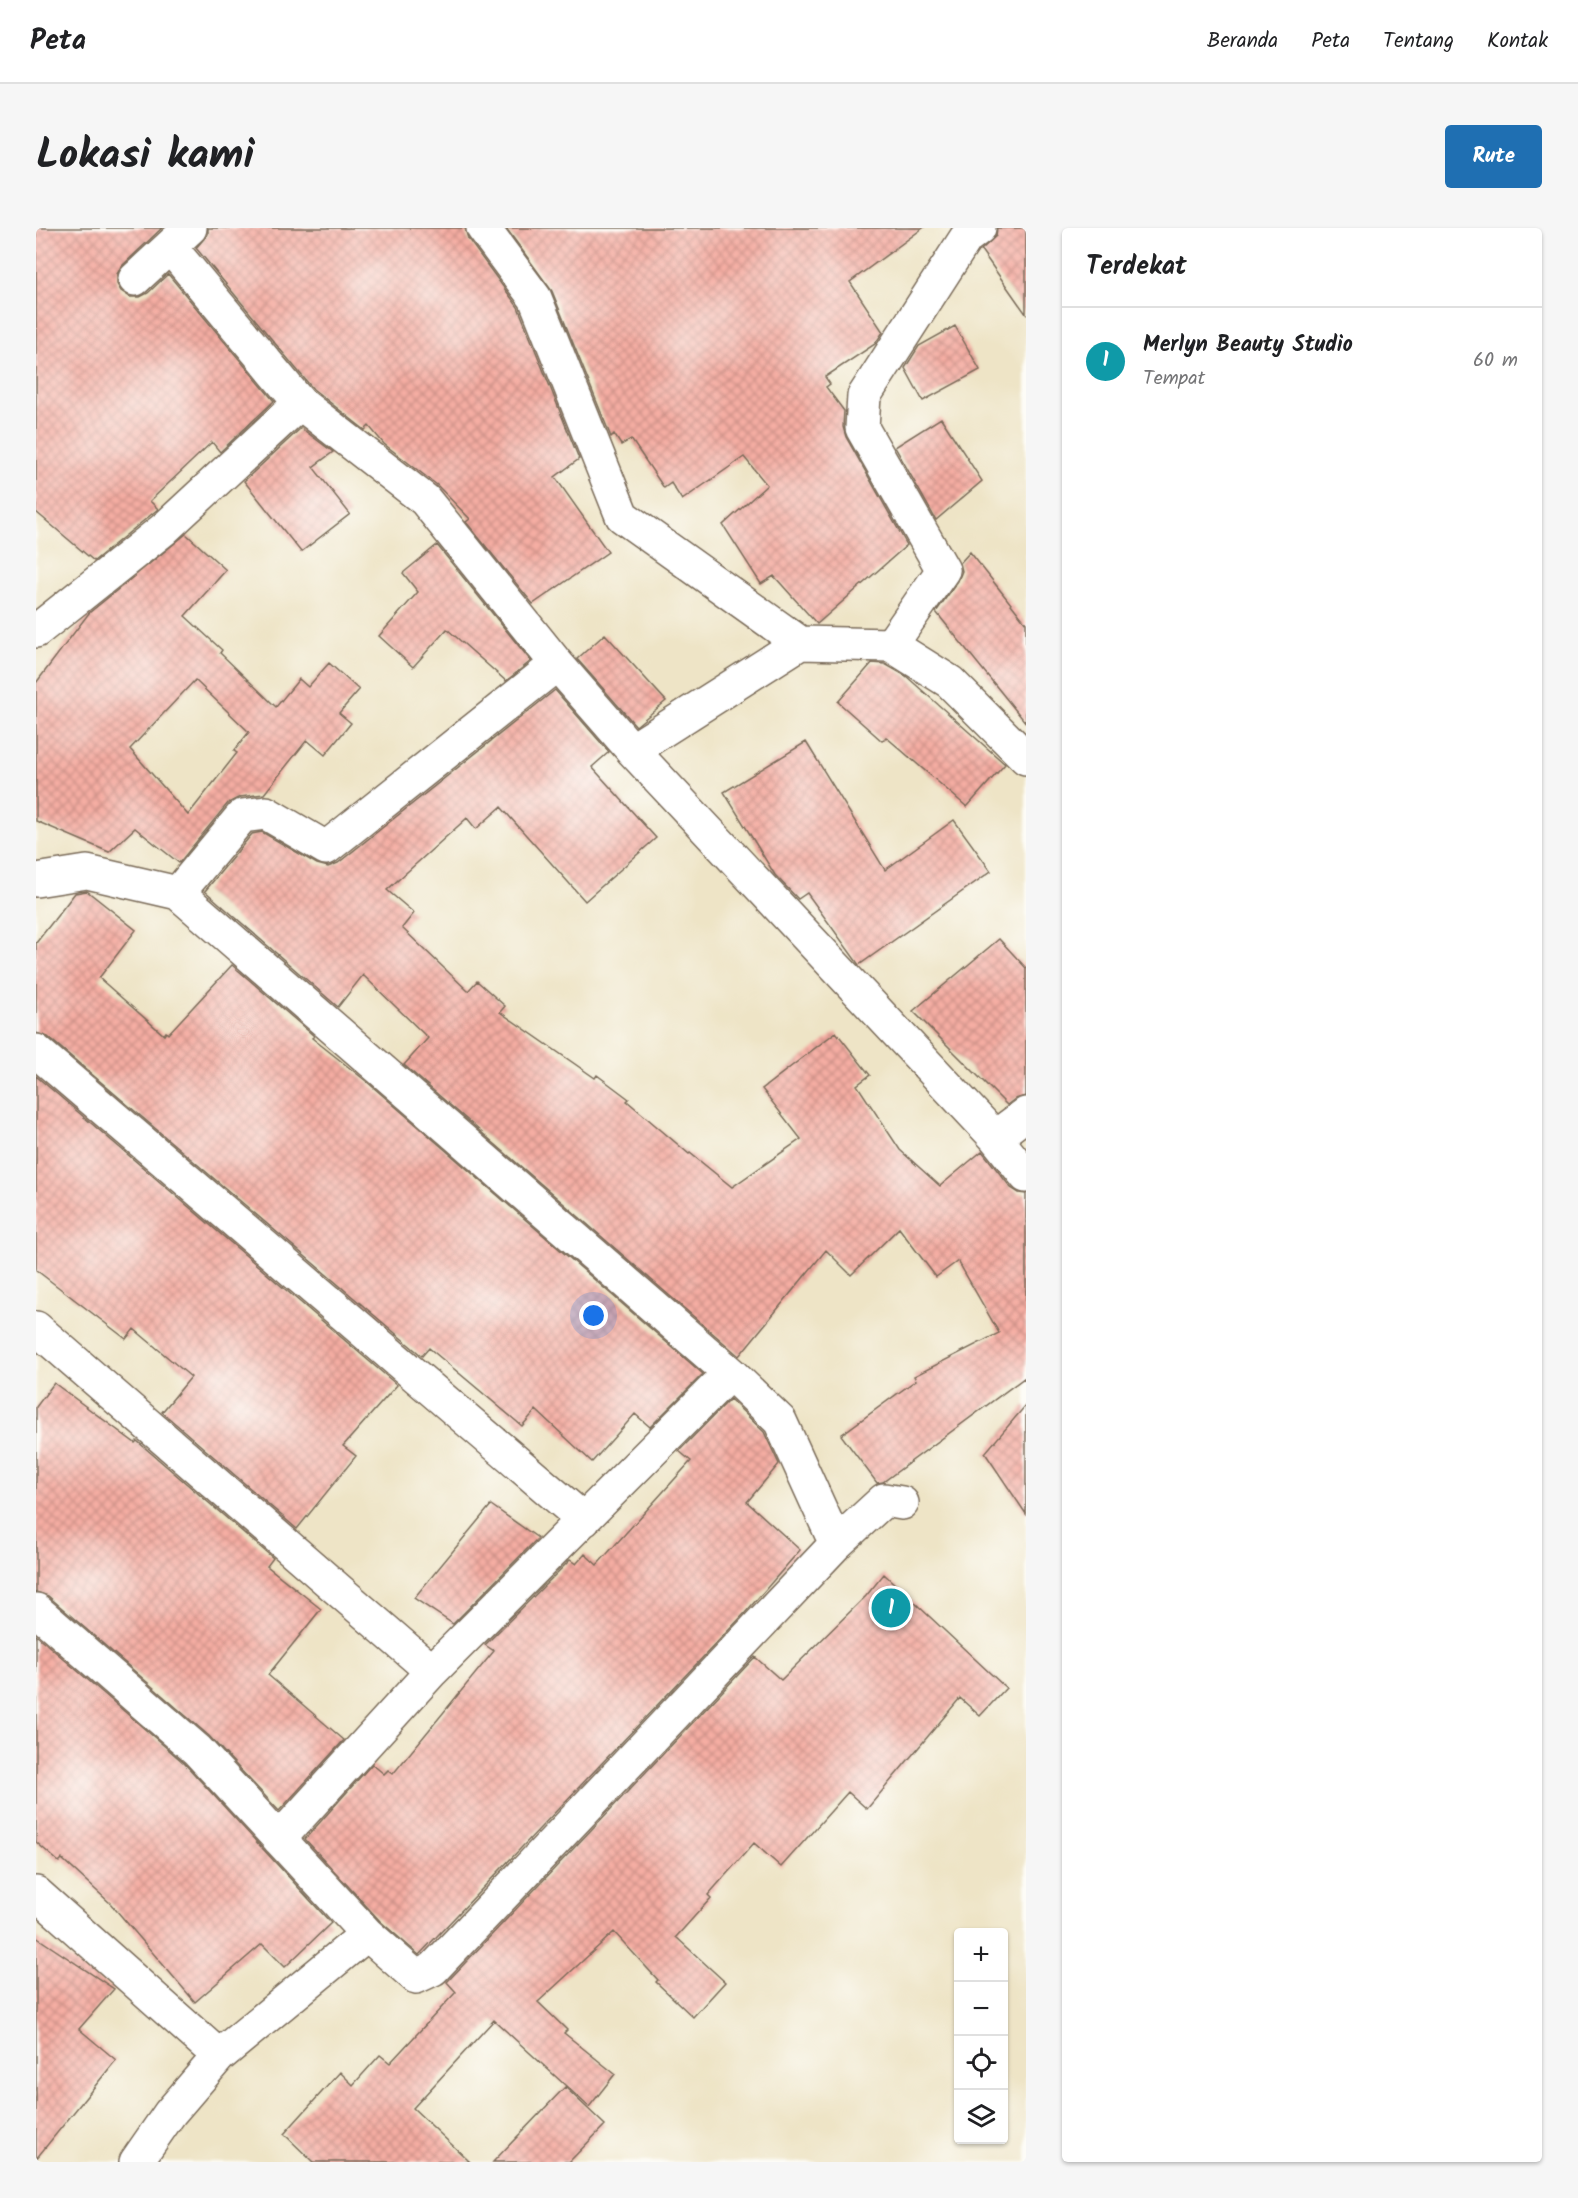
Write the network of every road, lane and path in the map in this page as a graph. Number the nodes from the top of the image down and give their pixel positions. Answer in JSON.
{"nodes":[{"id":1,"x":483,"y":228,"type":"edge"},
{"id":2,"x":979,"y":228,"type":"edge"},
{"id":3,"x":180,"y":237,"type":"edge"},
{"id":4,"x":135,"y":279,"type":"dead end"},
{"id":5,"x":300,"y":402,"type":"junction"},
{"id":6,"x":36,"y":631,"type":"edge"},
{"id":7,"x":800,"y":643,"type":"junction"},
{"id":8,"x":891,"y":645,"type":"junction"},
{"id":9,"x":557,"y":664,"type":"junction"},
{"id":10,"x":633,"y":750,"type":"junction"},
{"id":11,"x":1026,"y":758,"type":"edge"},
{"id":12,"x":36,"y":879,"type":"edge"},
{"id":13,"x":178,"y":893,"type":"junction"},
{"id":14,"x":36,"y":1051,"type":"edge"},
{"id":15,"x":1026,"y":1114,"type":"edge"},
{"id":16,"x":995,"y":1137,"type":"junction"},
{"id":17,"x":1026,"y":1176,"type":"edge"},
{"id":18,"x":36,"y":1328,"type":"edge"},
{"id":19,"x":730,"y":1372,"type":"junction"},
{"id":20,"x":902,"y":1503,"type":"dead end"},
{"id":21,"x":584,"y":1520,"type":"junction"},
{"id":22,"x":836,"y":1544,"type":"junction"},
{"id":23,"x":36,"y":1610,"type":"edge"},
{"id":24,"x":432,"y":1671,"type":"junction"},
{"id":25,"x":279,"y":1839,"type":"junction"},
{"id":26,"x":39,"y":1900,"type":"edge"},
{"id":27,"x":367,"y":1935,"type":"junction"},
{"id":28,"x":219,"y":2056,"type":"junction"},
{"id":29,"x":136,"y":2162,"type":"edge"}],
"edges":[{"from":1,"to":7,"type":"street"},
{"from":2,"to":8,"type":"street"},
{"from":3,"to":4,"type":"street"},
{"from":3,"to":5,"type":"street"},
{"from":5,"to":6,"type":"street"},
{"from":5,"to":9,"type":"street"},
{"from":7,"to":8,"type":"street"},
{"from":7,"to":10,"type":"street"},
{"from":8,"to":11,"type":"street"},
{"from":9,"to":10,"type":"street"},
{"from":9,"to":13,"type":"street"},
{"from":10,"to":16,"type":"street"},
{"from":12,"to":13,"type":"street"},
{"from":13,"to":19,"type":"street"},
{"from":14,"to":21,"type":"street"},
{"from":15,"to":16,"type":"street"},
{"from":16,"to":17,"type":"street"},
{"from":18,"to":24,"type":"street"},
{"from":19,"to":21,"type":"street"},
{"from":19,"to":22,"type":"street"},
{"from":20,"to":22,"type":"street"},
{"from":21,"to":24,"type":"street"},
{"from":22,"to":27,"type":"street"},
{"from":23,"to":25,"type":"street"},
{"from":24,"to":25,"type":"street"},
{"from":25,"to":27,"type":"street"},
{"from":26,"to":28,"type":"street"},
{"from":27,"to":28,"type":"street"},
{"from":28,"to":29,"type":"street"}]}
